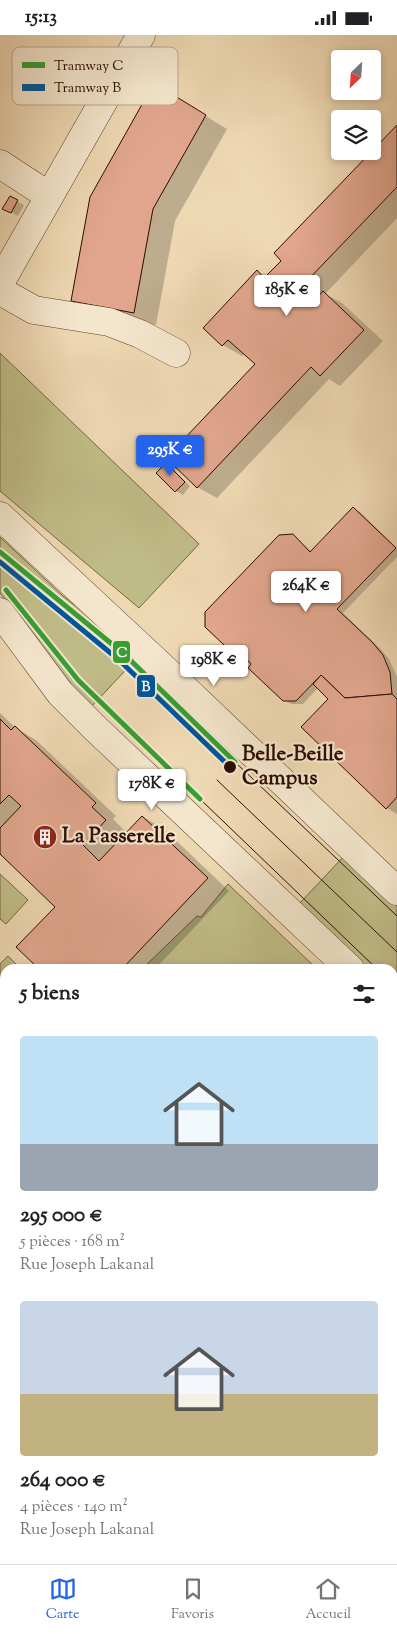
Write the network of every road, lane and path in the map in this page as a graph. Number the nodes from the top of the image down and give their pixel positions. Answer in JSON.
{"nodes":[{"id":1,"x":141,"y":35,"type":"edge"},
{"id":2,"x":134,"y":47,"type":"edge"},
{"id":3,"x":101,"y":105,"type":"edge"},
{"id":4,"x":0,"y":164,"type":"edge"},
{"id":5,"x":49,"y":196,"type":"junction"},
{"id":6,"x":0,"y":283,"type":"edge"},
{"id":7,"x":0,"y":291,"type":"edge"},
{"id":8,"x":176,"y":353,"type":"dead end"},
{"id":9,"x":0,"y":516,"type":"edge"},
{"id":10,"x":0,"y":612,"type":"edge"},
{"id":11,"x":394,"y":882,"type":"edge"},
{"id":12,"x":345,"y":964,"type":"edge"}],
"edges":[{"from":1,"to":2,"type":"street"},
{"from":3,"to":5,"type":"street"},
{"from":4,"to":5,"type":"street"},
{"from":5,"to":6,"type":"street"},
{"from":7,"to":8,"type":"street"},
{"from":9,"to":11,"type":"street"},
{"from":10,"to":12,"type":"street"}]}
